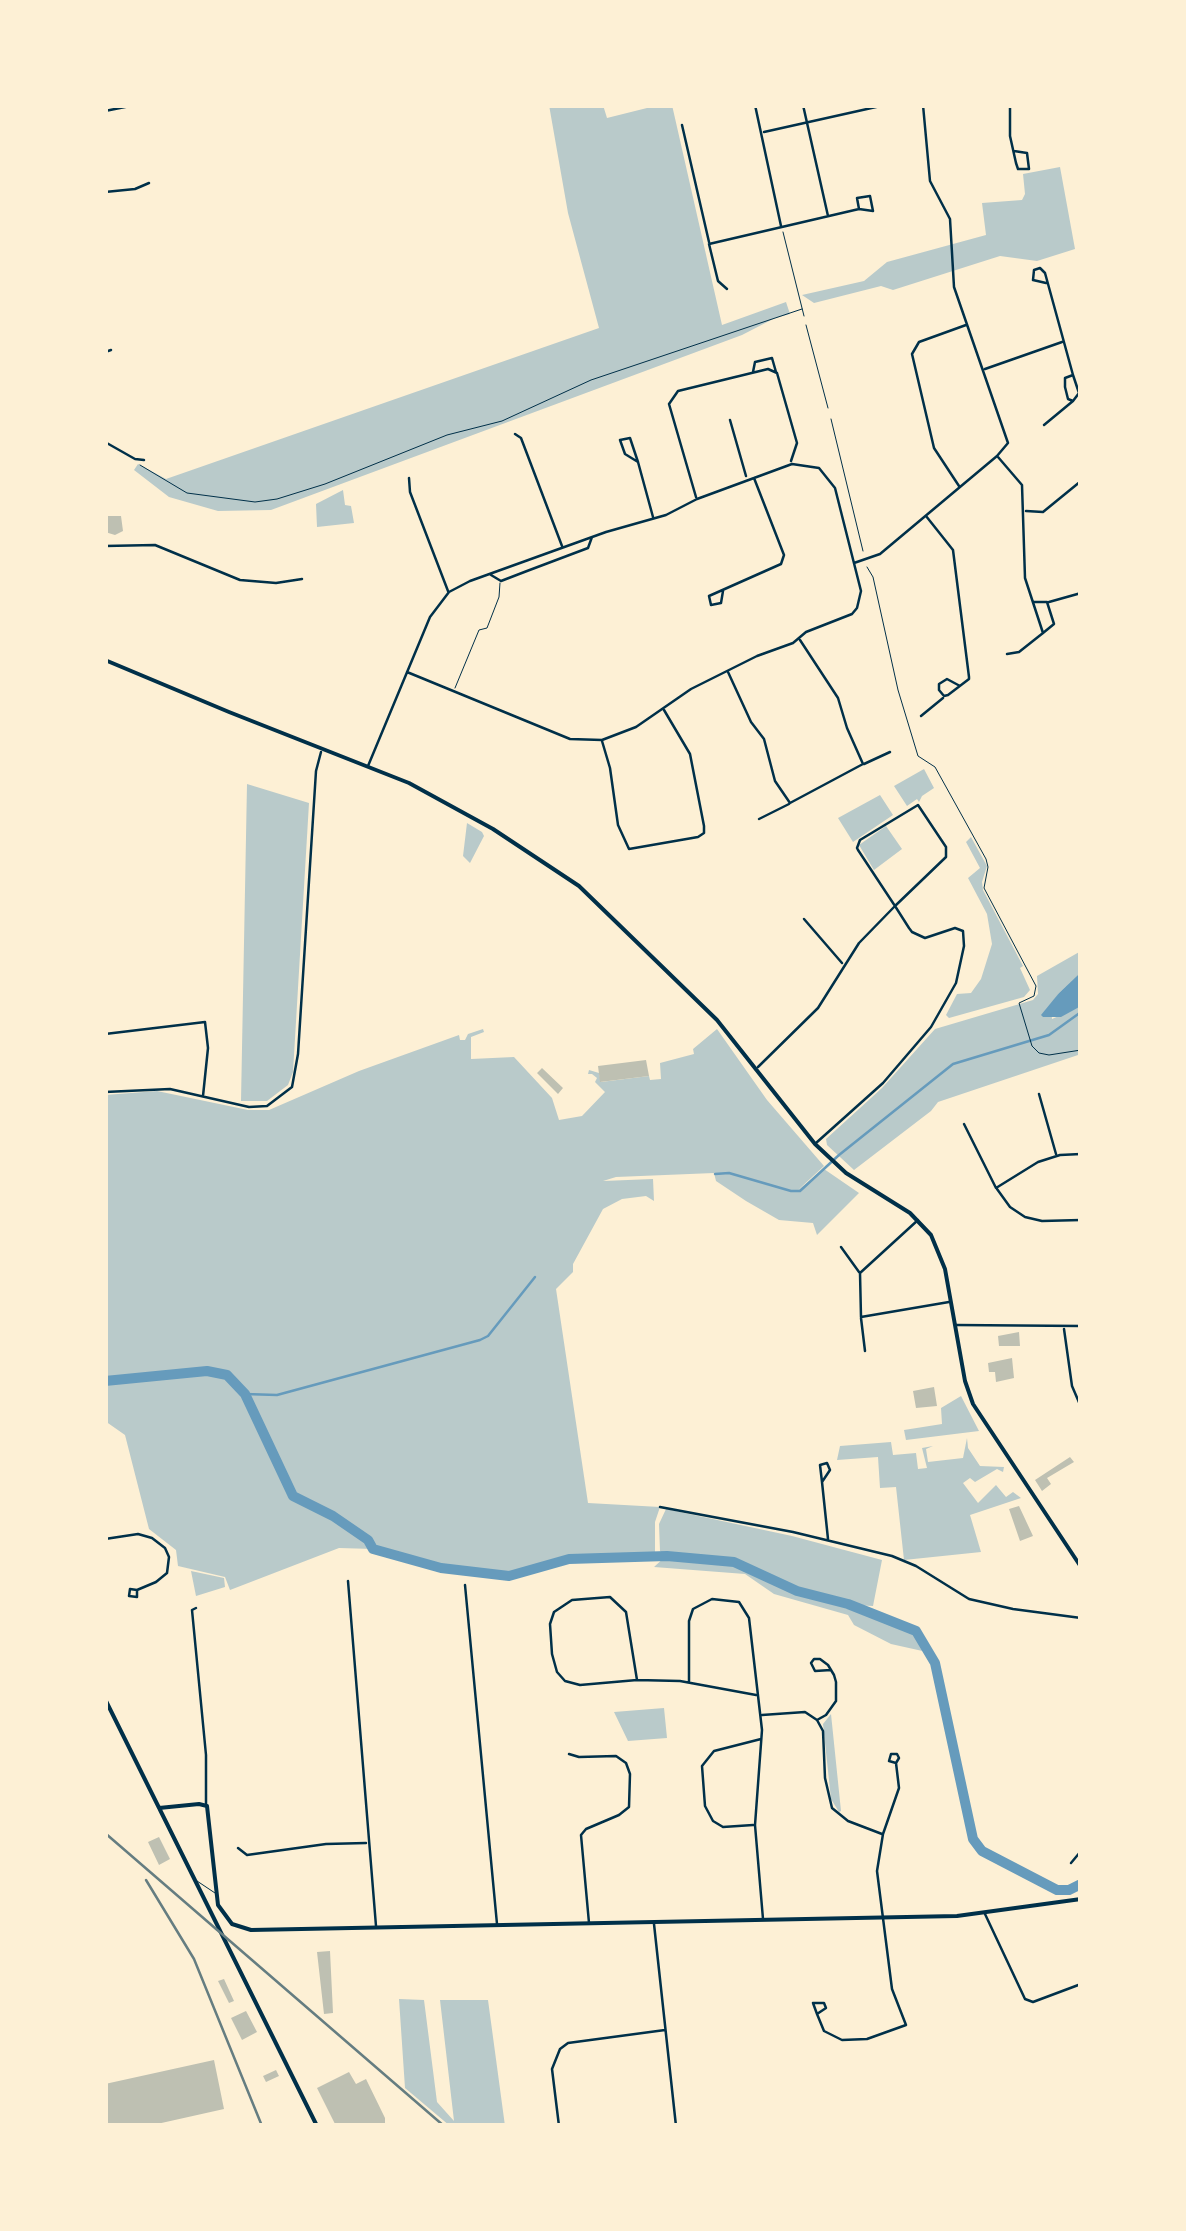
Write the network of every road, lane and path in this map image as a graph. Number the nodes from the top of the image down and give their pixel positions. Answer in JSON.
{"nodes":[{"id":1,"x":135,"y":105,"type":"edge"},
{"id":2,"x":755,"y":105,"type":"edge"},
{"id":3,"x":803,"y":105,"type":"edge"},
{"id":4,"x":885,"y":105,"type":"edge"},
{"id":5,"x":923,"y":105,"type":"edge"},
{"id":6,"x":1010,"y":105,"type":"edge"},
{"id":7,"x":105,"y":110,"type":"edge"},
{"id":8,"x":807,"y":122,"type":"junction"},
{"id":9,"x":682,"y":125,"type":"dead end"},
{"id":10,"x":763,"y":133,"type":"junction"},
{"id":11,"x":1014,"y":152,"type":"dead end"},
{"id":12,"x":149,"y":183,"type":"dead end"},
{"id":13,"x":105,"y":192,"type":"edge"},
{"id":14,"x":859,"y":209,"type":"dead end"},
{"id":15,"x":828,"y":216,"type":"junction"},
{"id":16,"x":782,"y":228,"type":"junction"},
{"id":17,"x":709,"y":244,"type":"junction"},
{"id":18,"x":1046,"y":283,"type":"dead end"},
{"id":19,"x":727,"y":290,"type":"dead end"},
{"id":20,"x":802,"y":309,"type":"junction"},
{"id":21,"x":804,"y":316,"type":"dead end"},
{"id":22,"x":968,"y":324,"type":"junction"},
{"id":23,"x":806,"y":326,"type":"dead end"},
{"id":24,"x":1064,"y":341,"type":"junction"},
{"id":25,"x":111,"y":350,"type":"dead end"},
{"id":26,"x":105,"y":352,"type":"edge"},
{"id":27,"x":984,"y":370,"type":"junction"},
{"id":28,"x":753,"y":372,"type":"junction"},
{"id":29,"x":777,"y":374,"type":"junction"},
{"id":30,"x":1073,"y":375,"type":"junction"},
{"id":31,"x":1073,"y":401,"type":"junction"},
{"id":32,"x":828,"y":408,"type":"dead end"},
{"id":33,"x":831,"y":418,"type":"dead end"},
{"id":34,"x":730,"y":420,"type":"dead end"},
{"id":35,"x":1044,"y":425,"type":"dead end"},
{"id":36,"x":515,"y":434,"type":"dead end"},
{"id":37,"x":105,"y":442,"type":"edge"},
{"id":38,"x":997,"y":456,"type":"junction"},
{"id":39,"x":144,"y":460,"type":"dead end"},
{"id":40,"x":638,"y":462,"type":"junction"},
{"id":41,"x":138,"y":464,"type":"dead end"},
{"id":42,"x":792,"y":464,"type":"junction"},
{"id":43,"x":754,"y":477,"type":"junction"},
{"id":44,"x":409,"y":478,"type":"dead end"},
{"id":45,"x":747,"y":479,"type":"junction"},
{"id":46,"x":1081,"y":481,"type":"edge"},
{"id":47,"x":959,"y":487,"type":"junction"},
{"id":48,"x":697,"y":499,"type":"junction"},
{"id":49,"x":1025,"y":512,"type":"junction"},
{"id":50,"x":926,"y":515,"type":"junction"},
{"id":51,"x":653,"y":519,"type":"junction"},
{"id":52,"x":592,"y":537,"type":"junction"},
{"id":53,"x":105,"y":546,"type":"edge"},
{"id":54,"x":562,"y":548,"type":"junction"},
{"id":55,"x":865,"y":562,"type":"junction"},
{"id":56,"x":854,"y":563,"type":"junction"},
{"id":57,"x":490,"y":574,"type":"junction"},
{"id":58,"x":302,"y":579,"type":"dead end"},
{"id":59,"x":500,"y":581,"type":"junction"},
{"id":60,"x":722,"y":591,"type":"dead end"},
{"id":61,"x":449,"y":592,"type":"junction"},
{"id":62,"x":1081,"y":593,"type":"edge"},
{"id":63,"x":1034,"y":602,"type":"junction"},
{"id":64,"x":1048,"y":602,"type":"junction"},
{"id":65,"x":1063,"y":620,"type":"dead end"},
{"id":66,"x":1054,"y":624,"type":"junction"},
{"id":67,"x":1043,"y":633,"type":"junction"},
{"id":68,"x":799,"y":637,"type":"junction"},
{"id":69,"x":1007,"y":654,"type":"dead end"},
{"id":70,"x":105,"y":660,"type":"edge"},
{"id":71,"x":728,"y":671,"type":"junction"},
{"id":72,"x":407,"y":672,"type":"junction"},
{"id":73,"x":960,"y":686,"type":"junction"},
{"id":74,"x":454,"y":692,"type":"junction"},
{"id":75,"x":944,"y":696,"type":"junction"},
{"id":76,"x":664,"y":709,"type":"junction"},
{"id":77,"x":921,"y":716,"type":"dead end"},
{"id":78,"x":602,"y":740,"type":"junction"},
{"id":79,"x":323,"y":748,"type":"junction"},
{"id":80,"x":890,"y":752,"type":"dead end"},
{"id":81,"x":864,"y":764,"type":"junction"},
{"id":82,"x":368,"y":766,"type":"junction"},
{"id":83,"x":790,"y":803,"type":"junction"},
{"id":84,"x":759,"y":819,"type":"dead end"},
{"id":85,"x":895,"y":906,"type":"junction"},
{"id":86,"x":804,"y":920,"type":"dead end"},
{"id":87,"x":843,"y":964,"type":"junction"},
{"id":88,"x":105,"y":1034,"type":"edge"},
{"id":89,"x":1081,"y":1050,"type":"edge"},
{"id":90,"x":756,"y":1068,"type":"junction"},
{"id":91,"x":105,"y":1092,"type":"edge"},
{"id":92,"x":1039,"y":1094,"type":"dead end"},
{"id":93,"x":203,"y":1097,"type":"junction"},
{"id":94,"x":964,"y":1124,"type":"dead end"},
{"id":95,"x":815,"y":1144,"type":"junction"},
{"id":96,"x":1081,"y":1154,"type":"edge"},
{"id":97,"x":1056,"y":1156,"type":"junction"},
{"id":98,"x":996,"y":1188,"type":"junction"},
{"id":99,"x":918,"y":1220,"type":"junction"},
{"id":100,"x":1081,"y":1220,"type":"edge"},
{"id":101,"x":842,"y":1247,"type":"dead end"},
{"id":102,"x":860,"y":1274,"type":"junction"},
{"id":103,"x":950,"y":1302,"type":"junction"},
{"id":104,"x":861,"y":1317,"type":"junction"},
{"id":105,"x":955,"y":1325,"type":"junction"},
{"id":106,"x":1081,"y":1326,"type":"edge"},
{"id":107,"x":1064,"y":1327,"type":"junction"},
{"id":108,"x":864,"y":1350,"type":"dead end"},
{"id":109,"x":1081,"y":1407,"type":"edge"},
{"id":110,"x":822,"y":1482,"type":"dead end"},
{"id":111,"x":660,"y":1507,"type":"dead end"},
{"id":112,"x":105,"y":1539,"type":"edge"},
{"id":113,"x":828,"y":1540,"type":"junction"},
{"id":114,"x":1081,"y":1567,"type":"edge"},
{"id":115,"x":348,"y":1581,"type":"dead end"},
{"id":116,"x":465,"y":1585,"type":"dead end"},
{"id":117,"x":137,"y":1590,"type":"dead end"},
{"id":118,"x":196,"y":1608,"type":"dead end"},
{"id":119,"x":1081,"y":1618,"type":"edge"},
{"id":120,"x":832,"y":1670,"type":"dead end"},
{"id":121,"x":636,"y":1680,"type":"junction"},
{"id":122,"x":689,"y":1682,"type":"junction"},
{"id":123,"x":758,"y":1696,"type":"junction"},
{"id":124,"x":105,"y":1699,"type":"edge"},
{"id":125,"x":760,"y":1715,"type":"junction"},
{"id":126,"x":817,"y":1720,"type":"junction"},
{"id":127,"x":762,"y":1738,"type":"junction"},
{"id":128,"x":569,"y":1754,"type":"dead end"},
{"id":129,"x":896,"y":1764,"type":"dead end"},
{"id":130,"x":205,"y":1805,"type":"junction"},
{"id":131,"x":159,"y":1808,"type":"junction"},
{"id":132,"x":754,"y":1825,"type":"junction"},
{"id":133,"x":883,"y":1834,"type":"junction"},
{"id":134,"x":368,"y":1843,"type":"junction"},
{"id":135,"x":238,"y":1848,"type":"dead end"},
{"id":136,"x":1081,"y":1851,"type":"edge"},
{"id":137,"x":1071,"y":1863,"type":"dead end"},
{"id":138,"x":194,"y":1878,"type":"junction"},
{"id":139,"x":215,"y":1893,"type":"junction"},
{"id":140,"x":1081,"y":1899,"type":"edge"},
{"id":141,"x":984,"y":1913,"type":"junction"},
{"id":142,"x":884,"y":1918,"type":"junction"},
{"id":143,"x":763,"y":1921,"type":"junction"},
{"id":144,"x":654,"y":1923,"type":"junction"},
{"id":145,"x":590,"y":1924,"type":"junction"},
{"id":146,"x":497,"y":1925,"type":"junction"},
{"id":147,"x":376,"y":1928,"type":"junction"},
{"id":148,"x":1081,"y":1984,"type":"edge"},
{"id":149,"x":816,"y":2014,"type":"dead end"},
{"id":150,"x":665,"y":2030,"type":"junction"},
{"id":151,"x":317,"y":2126,"type":"edge"},
{"id":152,"x":559,"y":2126,"type":"edge"},
{"id":153,"x":676,"y":2126,"type":"edge"}],
"edges":[{"from":1,"to":7,"type":"street"},
{"from":2,"to":10,"type":"street"},
{"from":3,"to":8,"type":"street"},
{"from":4,"to":8,"type":"street"},
{"from":5,"to":22,"type":"street"},
{"from":6,"to":11,"type":"street"},
{"from":8,"to":10,"type":"street"},
{"from":8,"to":15,"type":"street"},
{"from":9,"to":17,"type":"street"},
{"from":10,"to":16,"type":"street"},
{"from":12,"to":13,"type":"street"},
{"from":14,"to":15,"type":"street"},
{"from":15,"to":16,"type":"street"},
{"from":16,"to":17,"type":"street"},
{"from":16,"to":20,"type":"path"},
{"from":17,"to":19,"type":"street"},
{"from":18,"to":24,"type":"street"},
{"from":20,"to":21,"type":"path"},
{"from":20,"to":41,"type":"path"},
{"from":22,"to":27,"type":"street"},
{"from":22,"to":47,"type":"street"},
{"from":23,"to":32,"type":"path"},
{"from":24,"to":27,"type":"street"},
{"from":24,"to":30,"type":"street"},
{"from":25,"to":26,"type":"street"},
{"from":27,"to":38,"type":"street"},
{"from":28,"to":29,"type":"street"},
{"from":28,"to":29,"type":"street"},
{"from":28,"to":48,"type":"street"},
{"from":29,"to":42,"type":"street"},
{"from":30,"to":31,"type":"street"},
{"from":30,"to":31,"type":"street"},
{"from":31,"to":35,"type":"street"},
{"from":33,"to":55,"type":"path"},
{"from":34,"to":45,"type":"street"},
{"from":36,"to":54,"type":"street"},
{"from":37,"to":39,"type":"street"},
{"from":38,"to":47,"type":"street"},
{"from":38,"to":49,"type":"street"},
{"from":40,"to":40,"type":"street"},
{"from":40,"to":51,"type":"street"},
{"from":42,"to":43,"type":"street"},
{"from":42,"to":56,"type":"street"},
{"from":43,"to":45,"type":"street"},
{"from":43,"to":60,"type":"street"},
{"from":44,"to":61,"type":"street"},
{"from":45,"to":48,"type":"street"},
{"from":46,"to":49,"type":"street"},
{"from":47,"to":50,"type":"street"},
{"from":48,"to":51,"type":"street"},
{"from":49,"to":63,"type":"street"},
{"from":50,"to":55,"type":"street"},
{"from":50,"to":73,"type":"street"},
{"from":51,"to":52,"type":"street"},
{"from":52,"to":54,"type":"street"},
{"from":52,"to":59,"type":"street"},
{"from":53,"to":58,"type":"street"},
{"from":54,"to":57,"type":"street"},
{"from":55,"to":56,"type":"street"},
{"from":55,"to":89,"type":"path"},
{"from":56,"to":68,"type":"street"},
{"from":57,"to":59,"type":"street"},
{"from":57,"to":61,"type":"street"},
{"from":59,"to":74,"type":"lane"},
{"from":61,"to":72,"type":"street"},
{"from":62,"to":64,"type":"street"},
{"from":63,"to":64,"type":"street"},
{"from":63,"to":67,"type":"street"},
{"from":64,"to":66,"type":"street"},
{"from":65,"to":66,"type":"street"},
{"from":66,"to":67,"type":"street"},
{"from":67,"to":69,"type":"street"},
{"from":68,"to":71,"type":"street"},
{"from":68,"to":81,"type":"street"},
{"from":70,"to":79,"type":"street"},
{"from":71,"to":76,"type":"street"},
{"from":71,"to":83,"type":"street"},
{"from":72,"to":74,"type":"street"},
{"from":72,"to":82,"type":"street"},
{"from":73,"to":75,"type":"street"},
{"from":73,"to":75,"type":"street"},
{"from":74,"to":78,"type":"street"},
{"from":75,"to":77,"type":"street"},
{"from":76,"to":78,"type":"street"},
{"from":76,"to":78,"type":"street"},
{"from":79,"to":82,"type":"street"},
{"from":79,"to":93,"type":"street"},
{"from":80,"to":81,"type":"street"},
{"from":81,"to":83,"type":"street"},
{"from":82,"to":90,"type":"street"},
{"from":83,"to":84,"type":"street"},
{"from":85,"to":85,"type":"street"},
{"from":85,"to":87,"type":"street"},
{"from":85,"to":95,"type":"street"},
{"from":86,"to":87,"type":"street"},
{"from":87,"to":90,"type":"street"},
{"from":88,"to":93,"type":"street"},
{"from":90,"to":95,"type":"street"},
{"from":91,"to":93,"type":"street"},
{"from":92,"to":97,"type":"street"},
{"from":94,"to":98,"type":"street"},
{"from":95,"to":99,"type":"street"},
{"from":96,"to":97,"type":"street"},
{"from":97,"to":98,"type":"street"},
{"from":98,"to":100,"type":"street"},
{"from":99,"to":102,"type":"street"},
{"from":99,"to":103,"type":"street"},
{"from":101,"to":102,"type":"street"},
{"from":102,"to":104,"type":"street"},
{"from":103,"to":104,"type":"street"},
{"from":103,"to":105,"type":"street"},
{"from":104,"to":108,"type":"street"},
{"from":105,"to":107,"type":"street"},
{"from":105,"to":114,"type":"street"},
{"from":106,"to":107,"type":"street"},
{"from":107,"to":109,"type":"street"},
{"from":110,"to":113,"type":"street"},
{"from":111,"to":113,"type":"street"},
{"from":112,"to":117,"type":"street"},
{"from":113,"to":119,"type":"street"},
{"from":115,"to":134,"type":"street"},
{"from":116,"to":146,"type":"street"},
{"from":118,"to":130,"type":"street"},
{"from":120,"to":126,"type":"street"},
{"from":121,"to":121,"type":"street"},
{"from":121,"to":122,"type":"street"},
{"from":122,"to":123,"type":"street"},
{"from":122,"to":123,"type":"street"},
{"from":123,"to":125,"type":"street"},
{"from":124,"to":131,"type":"street"},
{"from":125,"to":126,"type":"street"},
{"from":125,"to":127,"type":"street"},
{"from":126,"to":133,"type":"street"},
{"from":127,"to":132,"type":"street"},
{"from":127,"to":132,"type":"street"},
{"from":128,"to":145,"type":"street"},
{"from":129,"to":133,"type":"street"},
{"from":130,"to":131,"type":"street"},
{"from":130,"to":139,"type":"street"},
{"from":131,"to":138,"type":"street"},
{"from":132,"to":143,"type":"street"},
{"from":133,"to":142,"type":"street"},
{"from":134,"to":135,"type":"street"},
{"from":134,"to":147,"type":"street"},
{"from":136,"to":137,"type":"street"},
{"from":138,"to":139,"type":"lane"},
{"from":138,"to":151,"type":"street"},
{"from":139,"to":147,"type":"street"},
{"from":140,"to":141,"type":"street"},
{"from":141,"to":142,"type":"street"},
{"from":141,"to":148,"type":"street"},
{"from":142,"to":143,"type":"street"},
{"from":142,"to":149,"type":"street"},
{"from":143,"to":144,"type":"street"},
{"from":144,"to":145,"type":"street"},
{"from":144,"to":150,"type":"street"},
{"from":145,"to":146,"type":"street"},
{"from":146,"to":147,"type":"street"},
{"from":150,"to":152,"type":"street"},
{"from":150,"to":153,"type":"street"}]}
